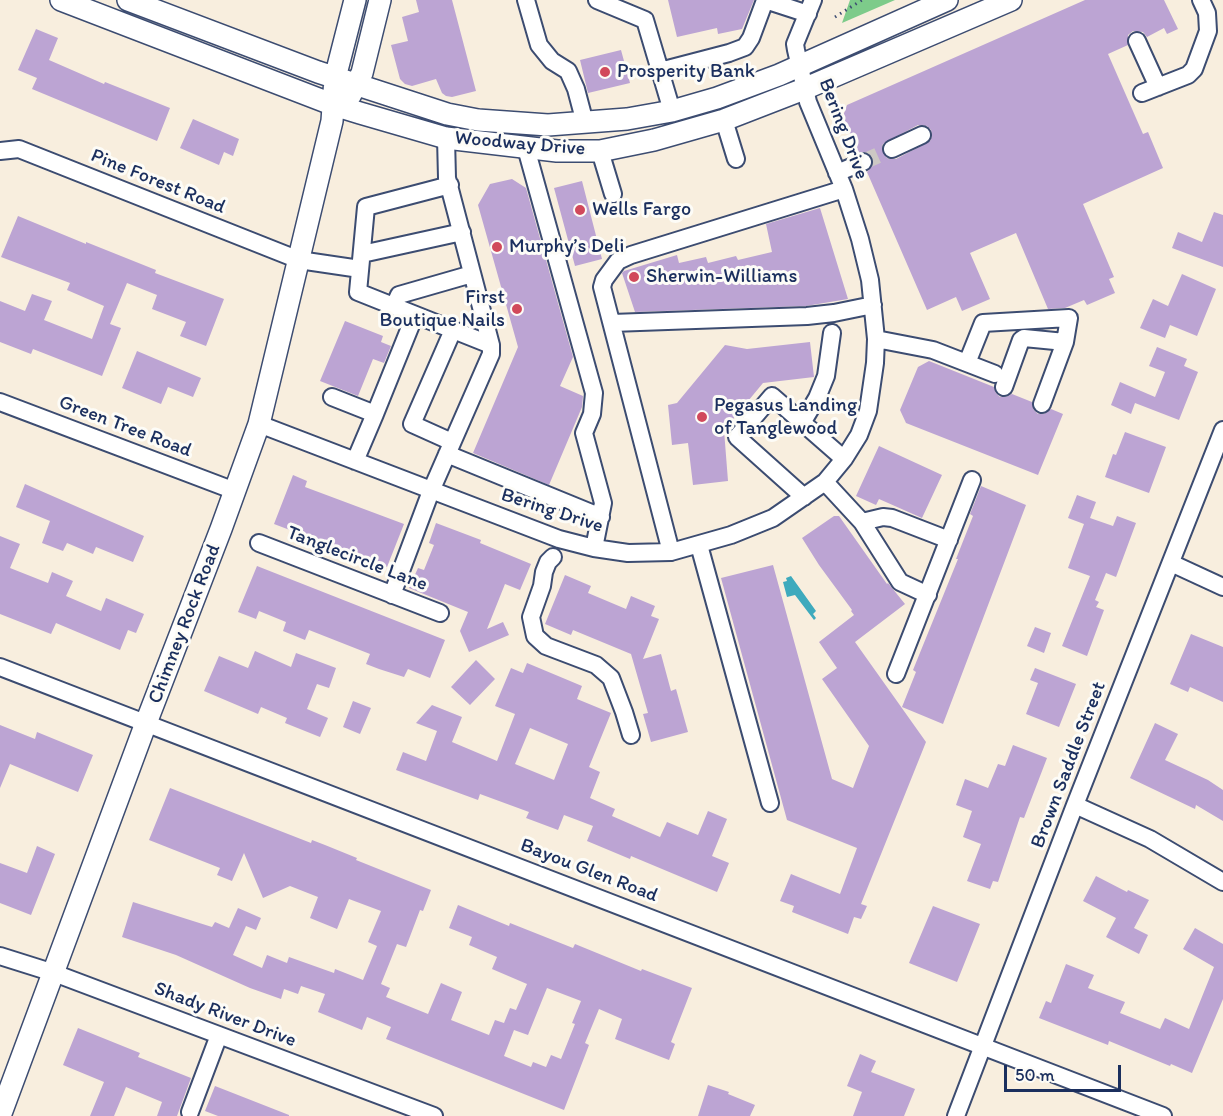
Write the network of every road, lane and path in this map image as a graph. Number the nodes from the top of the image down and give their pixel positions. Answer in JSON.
{"nodes":[{"id":1,"x":61,"y":0,"type":"edge"},
{"id":2,"x":128,"y":0,"type":"edge"},
{"id":3,"x":355,"y":0,"type":"edge"},
{"id":4,"x":380,"y":0,"type":"edge"},
{"id":5,"x":526,"y":0,"type":"edge"},
{"id":6,"x":597,"y":0,"type":"edge"},
{"id":7,"x":862,"y":0,"type":"edge"},
{"id":8,"x":947,"y":0,"type":"edge"},
{"id":9,"x":1011,"y":0,"type":"edge"},
{"id":10,"x":1201,"y":0,"type":"edge"},
{"id":11,"x":84,"y":4,"type":"edge"},
{"id":12,"x":810,"y":7,"type":"edge"},
{"id":13,"x":835,"y":17,"type":"dead end"},
{"id":14,"x":1137,"y":41,"type":"dead end"},
{"id":15,"x":799,"y":66,"type":"junction"},
{"id":16,"x":660,"y":71,"type":"junction"},
{"id":17,"x":335,"y":78,"type":"junction"},
{"id":18,"x":357,"y":85,"type":"junction"},
{"id":19,"x":804,"y":89,"type":"junction"},
{"id":20,"x":336,"y":111,"type":"junction"},
{"id":21,"x":672,"y":111,"type":"junction"},
{"id":22,"x":724,"y":120,"type":"junction"},
{"id":23,"x":585,"y":123,"type":"junction"},
{"id":24,"x":922,"y":135,"type":"dead end"},
{"id":25,"x":446,"y":138,"type":"junction"},
{"id":26,"x":526,"y":148,"type":"junction"},
{"id":27,"x":892,"y":149,"type":"tunnel mouth"},
{"id":28,"x":600,"y":150,"type":"junction"},
{"id":29,"x":0,"y":151,"type":"edge"},
{"id":30,"x":736,"y":159,"type":"dead end"},
{"id":31,"x":863,"y":162,"type":"tunnel mouth"},
{"id":32,"x":840,"y":181,"type":"junction"},
{"id":33,"x":450,"y":186,"type":"junction"},
{"id":34,"x":613,"y":194,"type":"dead end"},
{"id":35,"x":462,"y":232,"type":"junction"},
{"id":36,"x":299,"y":260,"type":"junction"},
{"id":37,"x":361,"y":262,"type":"junction"},
{"id":38,"x":472,"y":274,"type":"junction"},
{"id":39,"x":873,"y":305,"type":"junction"},
{"id":40,"x":394,"y":306,"type":"junction"},
{"id":41,"x":415,"y":315,"type":"junction"},
{"id":42,"x":612,"y":323,"type":"junction"},
{"id":43,"x":453,"y":330,"type":"junction"},
{"id":44,"x":832,"y":333,"type":"dead end"},
{"id":45,"x":876,"y":339,"type":"junction"},
{"id":46,"x":1065,"y":342,"type":"junction"},
{"id":47,"x":491,"y":345,"type":"junction"},
{"id":48,"x":967,"y":363,"type":"junction"},
{"id":49,"x":332,"y":396,"type":"dead end"},
{"id":50,"x":0,"y":402,"type":"edge"},
{"id":51,"x":1042,"y":404,"type":"dead end"},
{"id":52,"x":375,"y":414,"type":"junction"},
{"id":53,"x":802,"y":423,"type":"junction"},
{"id":54,"x":259,"y":424,"type":"junction"},
{"id":55,"x":1223,"y":430,"type":"edge"},
{"id":56,"x":450,"y":448,"type":"junction"},
{"id":57,"x":844,"y":459,"type":"junction"},
{"id":58,"x":355,"y":461,"type":"junction"},
{"id":59,"x":972,"y":480,"type":"dead end"},
{"id":60,"x":825,"y":482,"type":"junction"},
{"id":61,"x":431,"y":491,"type":"junction"},
{"id":62,"x":235,"y":492,"type":"junction"},
{"id":63,"x":804,"y":497,"type":"junction"},
{"id":64,"x":601,"y":517,"type":"junction"},
{"id":65,"x":862,"y":522,"type":"junction"},
{"id":66,"x":559,"y":539,"type":"junction"},
{"id":67,"x":949,"y":540,"type":"junction"},
{"id":68,"x":259,"y":543,"type":"dead end"},
{"id":69,"x":699,"y":545,"type":"junction"},
{"id":70,"x":594,"y":548,"type":"junction"},
{"id":71,"x":671,"y":552,"type":"junction"},
{"id":72,"x":1171,"y":563,"type":"junction"},
{"id":73,"x":1223,"y":587,"type":"edge"},
{"id":74,"x":392,"y":595,"type":"junction"},
{"id":75,"x":928,"y":595,"type":"junction"},
{"id":76,"x":440,"y":613,"type":"dead end"},
{"id":77,"x":0,"y":667,"type":"edge"},
{"id":78,"x":896,"y":674,"type":"dead end"},
{"id":79,"x":146,"y":723,"type":"junction"},
{"id":80,"x":631,"y":735,"type":"dead end"},
{"id":81,"x":770,"y":803,"type":"dead end"},
{"id":82,"x":1075,"y":805,"type":"junction"},
{"id":83,"x":1223,"y":882,"type":"edge"},
{"id":84,"x":0,"y":956,"type":"edge"},
{"id":85,"x":54,"y":973,"type":"junction"},
{"id":86,"x":219,"y":1035,"type":"junction"},
{"id":87,"x":983,"y":1046,"type":"junction"},
{"id":88,"x":190,"y":1112,"type":"dead end"},
{"id":89,"x":0,"y":1116,"type":"edge"},
{"id":90,"x":434,"y":1116,"type":"edge"},
{"id":91,"x":956,"y":1116,"type":"edge"},
{"id":92,"x":1163,"y":1116,"type":"edge"}],
"edges":[{"from":1,"to":11,"type":"main road","name":"Woodway Drive"},
{"from":2,"to":17,"type":"main road","name":"Woodway Drive"},
{"from":3,"to":17,"type":"main road","name":"Chimney Rock Road"},
{"from":4,"to":18,"type":"main road","name":"Chimney Rock Road"},
{"from":5,"to":23,"type":"street"},
{"from":6,"to":16,"type":"street"},
{"from":7,"to":13,"type":"path"},
{"from":8,"to":15,"type":"main road","name":"Woodway Drive"},
{"from":9,"to":19,"type":"main road","name":"Woodway Drive"},
{"from":10,"to":14,"type":"street"},
{"from":11,"to":20,"type":"main road","name":"Woodway Drive"},
{"from":12,"to":15,"type":"street","name":"Bering Drive"},
{"from":12,"to":16,"type":"street"},
{"from":15,"to":19,"type":"street","name":"Bering Drive"},
{"from":15,"to":21,"type":"main road","name":"Woodway Drive"},
{"from":16,"to":21,"type":"street"},
{"from":17,"to":18,"type":"main road","name":"Woodway Drive"},
{"from":17,"to":20,"type":"main road","name":"Chimney Rock Road"},
{"from":18,"to":20,"type":"main road","name":"Chimney Rock Road"},
{"from":18,"to":23,"type":"main road","name":"Woodway Drive"},
{"from":19,"to":22,"type":"main road","name":"Woodway Drive"},
{"from":19,"to":32,"type":"street","name":"Bering Drive"},
{"from":20,"to":25,"type":"main road","name":"Woodway Drive"},
{"from":20,"to":36,"type":"main road","name":"Chimney Rock Road"},
{"from":21,"to":23,"type":"main road","name":"Woodway Drive"},
{"from":22,"to":28,"type":"main road","name":"Woodway Drive"},
{"from":22,"to":30,"type":"street"},
{"from":23,"to":28,"type":"main road"},
{"from":24,"to":27,"type":"street"},
{"from":25,"to":26,"type":"main road","name":"Woodway Drive"},
{"from":25,"to":33,"type":"street"},
{"from":26,"to":28,"type":"main road","name":"Woodway Drive"},
{"from":26,"to":64,"type":"street"},
{"from":28,"to":34,"type":"street"},
{"from":29,"to":36,"type":"street","name":"Pine Forest Road"},
{"from":31,"to":32,"type":"street"},
{"from":32,"to":39,"type":"street","name":"Bering Drive"},
{"from":32,"to":42,"type":"street"},
{"from":33,"to":35,"type":"street"},
{"from":33,"to":37,"type":"street"},
{"from":35,"to":37,"type":"street"},
{"from":35,"to":38,"type":"street"},
{"from":36,"to":37,"type":"street","name":"Pine Forest Road"},
{"from":36,"to":54,"type":"main road","name":"Chimney Rock Road"},
{"from":37,"to":40,"type":"street"},
{"from":38,"to":40,"type":"street"},
{"from":38,"to":47,"type":"street"},
{"from":39,"to":42,"type":"street"},
{"from":39,"to":45,"type":"street","name":"Bering Drive"},
{"from":40,"to":41,"type":"street"},
{"from":41,"to":43,"type":"street"},
{"from":41,"to":52,"type":"street"},
{"from":42,"to":71,"type":"street"},
{"from":43,"to":47,"type":"street"},
{"from":43,"to":56,"type":"street"},
{"from":44,"to":53,"type":"street"},
{"from":45,"to":48,"type":"street"},
{"from":45,"to":57,"type":"street","name":"Bering Drive"},
{"from":46,"to":48,"type":"street"},
{"from":46,"to":48,"type":"street"},
{"from":46,"to":51,"type":"street"},
{"from":47,"to":56,"type":"street"},
{"from":49,"to":52,"type":"street"},
{"from":50,"to":62,"type":"street","name":"Green Tree Road"},
{"from":52,"to":58,"type":"street"},
{"from":53,"to":57,"type":"street"},
{"from":53,"to":63,"type":"street"},
{"from":54,"to":58,"type":"street","name":"Bering Drive"},
{"from":54,"to":62,"type":"main road","name":"Chimney Rock Road"},
{"from":55,"to":72,"type":"street","name":"Brown Saddle Street"},
{"from":56,"to":61,"type":"street"},
{"from":56,"to":64,"type":"street"},
{"from":57,"to":60,"type":"street","name":"Bering Drive"},
{"from":58,"to":61,"type":"street","name":"Bering Drive"},
{"from":59,"to":67,"type":"street"},
{"from":60,"to":63,"type":"street","name":"Bering Drive"},
{"from":60,"to":65,"type":"street"},
{"from":61,"to":66,"type":"street","name":"Bering Drive"},
{"from":61,"to":74,"type":"street"},
{"from":62,"to":79,"type":"main road","name":"Chimney Rock Road"},
{"from":63,"to":69,"type":"street","name":"Bering Drive"},
{"from":64,"to":70,"type":"street"},
{"from":65,"to":67,"type":"street"},
{"from":65,"to":75,"type":"street"},
{"from":66,"to":70,"type":"street","name":"Bering Drive"},
{"from":66,"to":80,"type":"street"},
{"from":67,"to":75,"type":"street"},
{"from":68,"to":74,"type":"street","name":"Tanglecircle Lane"},
{"from":69,"to":71,"type":"street","name":"Bering Drive"},
{"from":69,"to":81,"type":"street"},
{"from":70,"to":71,"type":"street","name":"Bering Drive"},
{"from":72,"to":73,"type":"street"},
{"from":72,"to":82,"type":"street","name":"Brown Saddle Street"},
{"from":74,"to":76,"type":"street","name":"Tanglecircle Lane"},
{"from":75,"to":78,"type":"street"},
{"from":77,"to":79,"type":"street","name":"Bayou Glen Road"},
{"from":79,"to":85,"type":"main road","name":"Chimney Rock Road"},
{"from":79,"to":87,"type":"street","name":"Bayou Glen Road"},
{"from":82,"to":83,"type":"street"},
{"from":82,"to":87,"type":"street","name":"Brown Saddle Street"},
{"from":84,"to":85,"type":"street","name":"Shady River Drive"},
{"from":85,"to":86,"type":"street","name":"Shady River Drive"},
{"from":85,"to":89,"type":"main road","name":"Chimney Rock Road"},
{"from":86,"to":88,"type":"street"},
{"from":86,"to":90,"type":"street","name":"Shady River Drive"},
{"from":87,"to":91,"type":"street","name":"Brown Saddle Street"},
{"from":87,"to":92,"type":"street","name":"Bayou Glen Road"}]}
